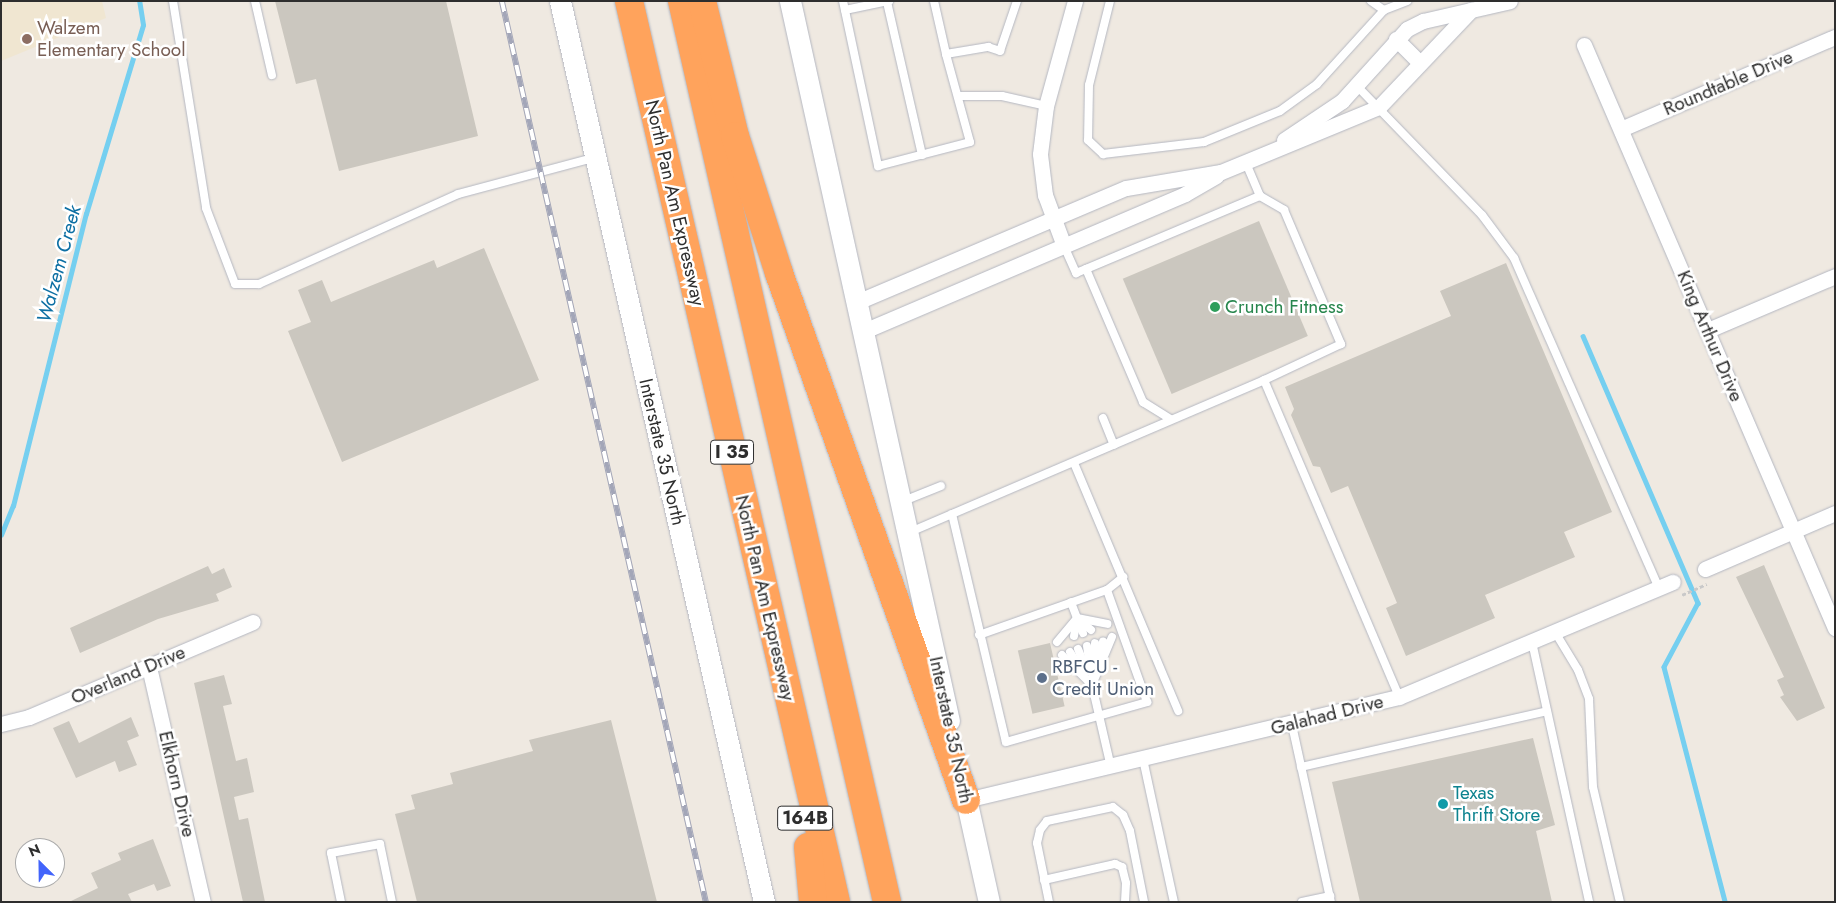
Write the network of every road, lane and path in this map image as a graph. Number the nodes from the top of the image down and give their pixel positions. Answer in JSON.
{"nodes":[{"id":1,"x":173,"y":1,"type":"edge"},
{"id":2,"x":255,"y":1,"type":"edge"},
{"id":3,"x":560,"y":1,"type":"edge"},
{"id":4,"x":629,"y":1,"type":"edge"},
{"id":5,"x":682,"y":1,"type":"edge"},
{"id":6,"x":702,"y":1,"type":"edge"},
{"id":7,"x":790,"y":1,"type":"edge"},
{"id":8,"x":843,"y":1,"type":"edge"},
{"id":9,"x":934,"y":1,"type":"edge"},
{"id":10,"x":1017,"y":1,"type":"edge"},
{"id":11,"x":1075,"y":1,"type":"edge"},
{"id":12,"x":1110,"y":1,"type":"edge"},
{"id":13,"x":1371,"y":1,"type":"edge"},
{"id":14,"x":1407,"y":1,"type":"edge"},
{"id":15,"x":1510,"y":1,"type":"edge"},
{"id":16,"x":888,"y":2,"type":"edge"},
{"id":17,"x":1470,"y":6,"type":"edge"},
{"id":18,"x":845,"y":10,"type":"junction"},
{"id":19,"x":1384,"y":10,"type":"junction"},
{"id":20,"x":1835,"y":38,"type":"edge"},
{"id":21,"x":1396,"y":39,"type":"junction"},
{"id":22,"x":1584,"y":45,"type":"dead end"},
{"id":23,"x":946,"y":54,"type":"junction"},
{"id":24,"x":1420,"y":62,"type":"junction"},
{"id":25,"x":272,"y":75,"type":"dead end"},
{"id":26,"x":1356,"y":85,"type":"junction"},
{"id":27,"x":958,"y":96,"type":"junction"},
{"id":28,"x":1046,"y":106,"type":"junction"},
{"id":29,"x":1379,"y":107,"type":"junction"},
{"id":30,"x":1621,"y":129,"type":"junction"},
{"id":31,"x":922,"y":155,"type":"junction"},
{"id":32,"x":595,"y":157,"type":"junction"},
{"id":33,"x":1250,"y":162,"type":"junction"},
{"id":34,"x":1221,"y":172,"type":"junction"},
{"id":35,"x":1260,"y":196,"type":"junction"},
{"id":36,"x":1054,"y":219,"type":"junction"},
{"id":37,"x":1064,"y":246,"type":"junction"},
{"id":38,"x":1086,"y":269,"type":"junction"},
{"id":39,"x":1835,"y":276,"type":"edge"},
{"id":40,"x":857,"y":302,"type":"junction"},
{"id":41,"x":1708,"y":330,"type":"junction"},
{"id":42,"x":864,"y":331,"type":"junction"},
{"id":43,"x":1264,"y":380,"type":"junction"},
{"id":44,"x":1103,"y":418,"type":"dead end"},
{"id":45,"x":1170,"y":420,"type":"junction"},
{"id":46,"x":1114,"y":445,"type":"junction"},
{"id":47,"x":1074,"y":464,"type":"junction"},
{"id":48,"x":941,"y":486,"type":"dead end"},
{"id":49,"x":901,"y":502,"type":"junction"},
{"id":50,"x":1835,"y":513,"type":"edge"},
{"id":51,"x":952,"y":514,"type":"junction"},
{"id":52,"x":1792,"y":531,"type":"junction"},
{"id":53,"x":908,"y":533,"type":"junction"},
{"id":54,"x":1705,"y":569,"type":"dead end"},
{"id":55,"x":1123,"y":577,"type":"junction"},
{"id":56,"x":1666,"y":585,"type":"joint"},
{"id":57,"x":1701,"y":587,"type":"dead end"},
{"id":58,"x":1107,"y":590,"type":"junction"},
{"id":59,"x":1683,"y":594,"type":"dead end"},
{"id":60,"x":1071,"y":602,"type":"junction"},
{"id":61,"x":1077,"y":618,"type":"junction"},
{"id":62,"x":253,"y":622,"type":"dead end"},
{"id":63,"x":1107,"y":624,"type":"dead end"},
{"id":64,"x":1835,"y":628,"type":"edge"},
{"id":65,"x":1555,"y":632,"type":"junction"},
{"id":66,"x":979,"y":635,"type":"junction"},
{"id":67,"x":1074,"y":636,"type":"dead end"},
{"id":68,"x":1112,"y":637,"type":"dead end"},
{"id":69,"x":1061,"y":641,"type":"dead end"},
{"id":70,"x":1099,"y":642,"type":"dead end"},
{"id":71,"x":1532,"y":642,"type":"junction"},
{"id":72,"x":1087,"y":646,"type":"dead end"},
{"id":73,"x":1078,"y":649,"type":"dead end"},
{"id":74,"x":1066,"y":654,"type":"dead end"},
{"id":75,"x":149,"y":667,"type":"junction"},
{"id":76,"x":1092,"y":685,"type":"junction"},
{"id":77,"x":1399,"y":697,"type":"junction"},
{"id":78,"x":1178,"y":711,"type":"dead end"},
{"id":79,"x":1547,"y":711,"type":"junction"},
{"id":80,"x":1099,"y":716,"type":"junction"},
{"id":81,"x":1,"y":724,"type":"edge"},
{"id":82,"x":1292,"y":724,"type":"junction"},
{"id":83,"x":797,"y":734,"type":"junction"},
{"id":84,"x":1143,"y":759,"type":"junction"},
{"id":85,"x":1111,"y":767,"type":"junction"},
{"id":86,"x":1301,"y":767,"type":"junction"},
{"id":87,"x":966,"y":800,"type":"junction"},
{"id":88,"x":1044,"y":880,"type":"junction"},
{"id":89,"x":1330,"y":899,"type":"edge"},
{"id":90,"x":203,"y":902,"type":"edge"},
{"id":91,"x":341,"y":902,"type":"edge"},
{"id":92,"x":392,"y":902,"type":"edge"},
{"id":93,"x":764,"y":902,"type":"edge"},
{"id":94,"x":813,"y":902,"type":"edge"},
{"id":95,"x":836,"y":902,"type":"edge"},
{"id":96,"x":887,"y":902,"type":"edge"},
{"id":97,"x":989,"y":902,"type":"edge"},
{"id":98,"x":1049,"y":902,"type":"edge"},
{"id":99,"x":1125,"y":902,"type":"edge"},
{"id":100,"x":1144,"y":902,"type":"edge"},
{"id":101,"x":1174,"y":902,"type":"edge"},
{"id":102,"x":1302,"y":902,"type":"edge"},
{"id":103,"x":1589,"y":902,"type":"edge"},
{"id":104,"x":1620,"y":902,"type":"edge"}],
"edges":[{"from":1,"to":32,"type":"lane"},
{"from":2,"to":25,"type":"lane"},
{"from":3,"to":32,"type":"main road","name":"Interstate 35 North"},
{"from":4,"to":83,"type":"highway","name":"North Pan Am Expressway","number":"I 35"},
{"from":5,"to":96,"type":"highway","number":"I 35"},
{"from":6,"to":87,"type":"highway"},
{"from":7,"to":40,"type":"main road","name":"Interstate 35 North"},
{"from":8,"to":18,"type":"lane"},
{"from":9,"to":23,"type":"lane"},
{"from":10,"to":23,"type":"lane"},
{"from":11,"to":28,"type":"street"},
{"from":12,"to":19,"type":"lane"},
{"from":13,"to":19,"type":"lane"},
{"from":14,"to":19,"type":"lane"},
{"from":15,"to":17,"type":"street"},
{"from":16,"to":18,"type":"lane"},
{"from":16,"to":31,"type":"lane"},
{"from":17,"to":21,"type":"street"},
{"from":17,"to":24,"type":"street"},
{"from":18,"to":31,"type":"lane"},
{"from":20,"to":30,"type":"street","name":"Roundtable Drive"},
{"from":21,"to":24,"type":"street"},
{"from":21,"to":26,"type":"street"},
{"from":22,"to":30,"type":"street","name":"King Arthur Drive"},
{"from":23,"to":27,"type":"lane"},
{"from":24,"to":29,"type":"street"},
{"from":26,"to":29,"type":"lane"},
{"from":26,"to":33,"type":"street"},
{"from":27,"to":28,"type":"lane"},
{"from":27,"to":31,"type":"lane"},
{"from":28,"to":36,"type":"street"},
{"from":29,"to":33,"type":"street"},
{"from":29,"to":56,"type":"lane"},
{"from":30,"to":41,"type":"street","name":"King Arthur Drive"},
{"from":32,"to":93,"type":"main road","name":"Interstate 35 North"},
{"from":33,"to":34,"type":"street"},
{"from":33,"to":35,"type":"lane"},
{"from":34,"to":36,"type":"street"},
{"from":34,"to":37,"type":"street"},
{"from":35,"to":38,"type":"lane"},
{"from":35,"to":43,"type":"lane"},
{"from":36,"to":37,"type":"street"},
{"from":36,"to":40,"type":"street"},
{"from":37,"to":38,"type":"lane"},
{"from":37,"to":42,"type":"street"},
{"from":38,"to":45,"type":"lane"},
{"from":39,"to":41,"type":"street"},
{"from":40,"to":42,"type":"main road","name":"Interstate 35 North"},
{"from":41,"to":52,"type":"street","name":"King Arthur Drive"},
{"from":42,"to":49,"type":"main road","name":"Interstate 35 North"},
{"from":43,"to":45,"type":"lane"},
{"from":43,"to":77,"type":"lane"},
{"from":44,"to":46,"type":"lane"},
{"from":45,"to":46,"type":"lane"},
{"from":46,"to":47,"type":"lane"},
{"from":47,"to":51,"type":"lane"},
{"from":47,"to":55,"type":"lane"},
{"from":48,"to":49,"type":"lane"},
{"from":49,"to":53,"type":"main road","name":"Interstate 35 North"},
{"from":50,"to":52,"type":"street"},
{"from":51,"to":53,"type":"lane"},
{"from":51,"to":66,"type":"lane"},
{"from":52,"to":54,"type":"street"},
{"from":52,"to":64,"type":"street","name":"King Arthur Drive"},
{"from":53,"to":87,"type":"main road","name":"Interstate 35 North"},
{"from":55,"to":58,"type":"lane"},
{"from":55,"to":78,"type":"lane"},
{"from":56,"to":65,"type":"street","name":"Galahad Drive"},
{"from":57,"to":59,"type":"path"},
{"from":58,"to":60,"type":"lane"},
{"from":58,"to":80,"type":"lane"},
{"from":60,"to":61,"type":"lane"},
{"from":60,"to":66,"type":"lane"},
{"from":61,"to":61,"type":"lane"},
{"from":61,"to":63,"type":"lane"},
{"from":61,"to":67,"type":"lane"},
{"from":61,"to":69,"type":"lane"},
{"from":62,"to":75,"type":"street","name":"Overland Drive"},
{"from":65,"to":71,"type":"street","name":"Galahad Drive"},
{"from":65,"to":104,"type":"lane"},
{"from":66,"to":80,"type":"lane"},
{"from":68,"to":76,"type":"lane"},
{"from":70,"to":76,"type":"lane"},
{"from":71,"to":77,"type":"street","name":"Galahad Drive"},
{"from":71,"to":79,"type":"lane"},
{"from":72,"to":76,"type":"lane"},
{"from":73,"to":76,"type":"lane"},
{"from":74,"to":76,"type":"lane"},
{"from":75,"to":81,"type":"street","name":"Overland Drive"},
{"from":75,"to":90,"type":"street","name":"Elkhorn Drive"},
{"from":76,"to":80,"type":"lane"},
{"from":77,"to":82,"type":"street","name":"Galahad Drive"},
{"from":79,"to":86,"type":"lane"},
{"from":79,"to":103,"type":"lane"},
{"from":80,"to":85,"type":"lane"},
{"from":82,"to":84,"type":"street","name":"Galahad Drive"},
{"from":82,"to":86,"type":"lane"},
{"from":83,"to":94,"type":"highway","number":"164B"},
{"from":83,"to":95,"type":"highway","name":"North Pan Am Expressway","number":"I 35"},
{"from":84,"to":85,"type":"street","name":"Galahad Drive"},
{"from":84,"to":101,"type":"lane"},
{"from":85,"to":87,"type":"street","name":"Galahad Drive"},
{"from":86,"to":89,"type":"lane"},
{"from":87,"to":97,"type":"main road","name":"Interstate 35 North"},
{"from":88,"to":98,"type":"lane"},
{"from":88,"to":99,"type":"lane"},
{"from":88,"to":100,"type":"lane"},
{"from":89,"to":102,"type":"lane"},
{"from":91,"to":92,"type":"lane"}]}
